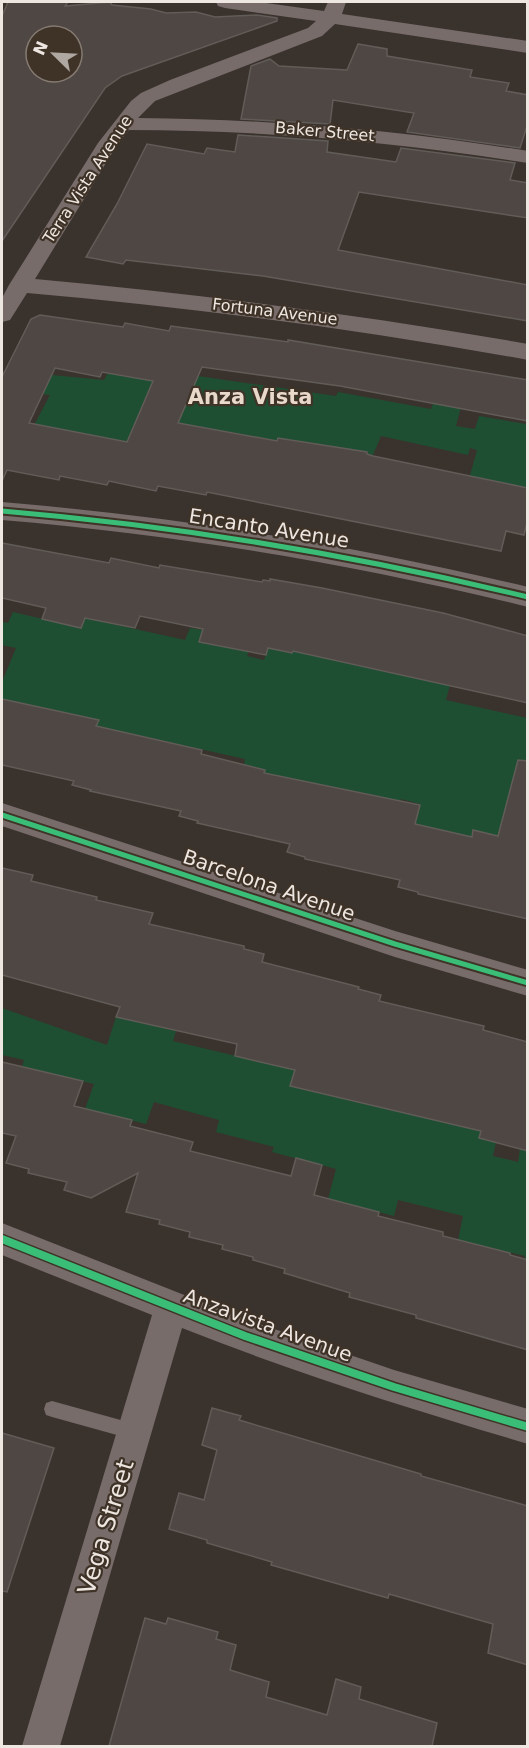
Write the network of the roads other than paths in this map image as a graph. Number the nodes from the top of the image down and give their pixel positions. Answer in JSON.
{"nodes":[{"id":1,"x":225,"y":2,"type":"edge"},
{"id":2,"x":334,"y":9,"type":"edge"},
{"id":3,"x":528,"y":47,"type":"edge"},
{"id":4,"x":121,"y":124,"type":"junction"},
{"id":5,"x":528,"y":157,"type":"edge"},
{"id":6,"x":20,"y":285,"type":"junction"},
{"id":7,"x":2,"y":315,"type":"edge"},
{"id":8,"x":528,"y":352,"type":"edge"},
{"id":9,"x":2,"y":512,"type":"edge"},
{"id":10,"x":528,"y":597,"type":"edge"},
{"id":11,"x":2,"y":815,"type":"edge"},
{"id":12,"x":528,"y":983,"type":"edge"},
{"id":13,"x":2,"y":1239,"type":"edge"},
{"id":14,"x":171,"y":1308,"type":"junction"},
{"id":15,"x":52,"y":1409,"type":"dead end"},
{"id":16,"x":528,"y":1427,"type":"edge"},
{"id":17,"x":135,"y":1432,"type":"junction"},
{"id":18,"x":41,"y":1746,"type":"edge"}],
"edges":[{"from":1,"to":2,"type":"street"},
{"from":2,"to":3,"type":"street"},
{"from":2,"to":4,"type":"street","name":"Terra Vista Avenue"},
{"from":4,"to":5,"type":"street","name":"Baker Street"},
{"from":4,"to":6,"type":"street","name":"Terra Vista Avenue"},
{"from":6,"to":7,"type":"street","name":"Terra Vista Avenue"},
{"from":6,"to":8,"type":"street","name":"Fortuna Avenue"},
{"from":9,"to":10,"type":"street","name":"Encanto Avenue"},
{"from":11,"to":12,"type":"street","name":"Barcelona Avenue"},
{"from":13,"to":14,"type":"street","name":"Anzavista Avenue"},
{"from":14,"to":16,"type":"street","name":"Anzavista Avenue"},
{"from":14,"to":17,"type":"street","name":"Vega Street"},
{"from":15,"to":17,"type":"lane"},
{"from":17,"to":18,"type":"street","name":"Vega Street"}]}
